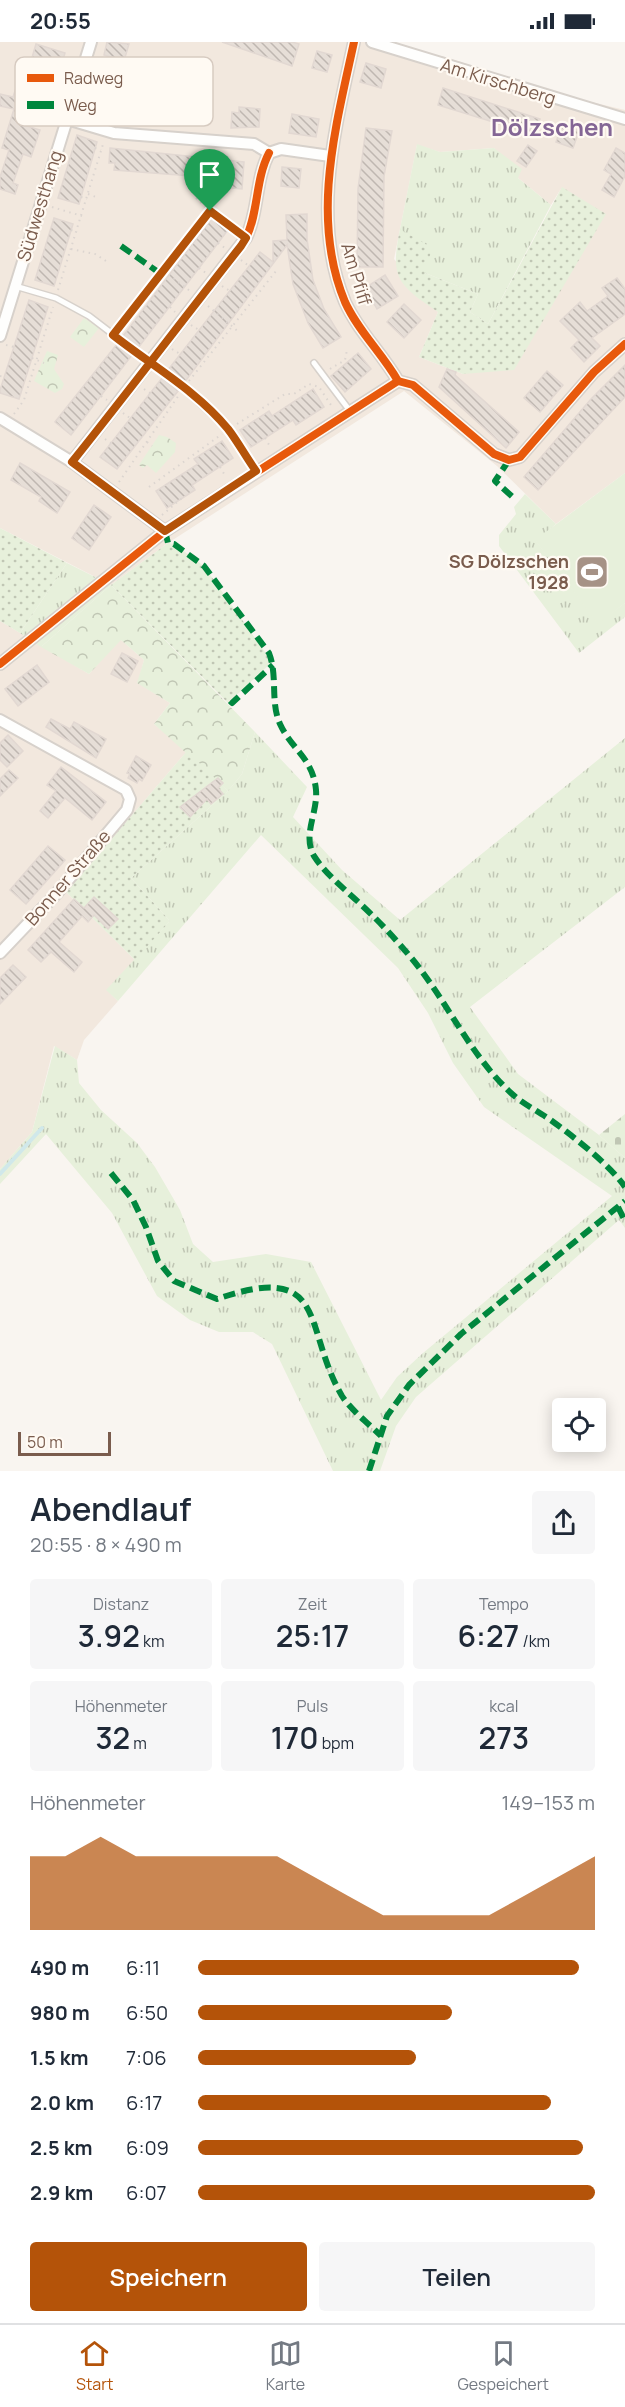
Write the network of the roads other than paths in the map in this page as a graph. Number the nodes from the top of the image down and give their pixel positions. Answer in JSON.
{"nodes":[{"id":1,"x":90,"y":42,"type":"edge"},
{"id":2,"x":354,"y":42,"type":"edge"},
{"id":3,"x":372,"y":42,"type":"edge"},
{"id":4,"x":85,"y":57,"type":"edge"},
{"id":5,"x":625,"y":119,"type":"edge"},
{"id":6,"x":64,"y":126,"type":"edge"},
{"id":7,"x":90,"y":126,"type":"edge"},
{"id":8,"x":269,"y":153,"type":"junction"},
{"id":9,"x":330,"y":156,"type":"junction"},
{"id":10,"x":15,"y":286,"type":"junction"},
{"id":11,"x":0,"y":336,"type":"edge"},
{"id":12,"x":625,"y":344,"type":"edge"},
{"id":13,"x":149,"y":363,"type":"junction"},
{"id":14,"x":314,"y":363,"type":"dead end"},
{"id":15,"x":398,"y":381,"type":"junction"},
{"id":16,"x":350,"y":411,"type":"junction"},
{"id":17,"x":3,"y":420,"type":"edge"},
{"id":18,"x":72,"y":462,"type":"junction"},
{"id":19,"x":256,"y":471,"type":"junction"},
{"id":20,"x":165,"y":531,"type":"junction"},
{"id":21,"x":0,"y":664,"type":"edge"},
{"id":22,"x":0,"y":720,"type":"edge"},
{"id":23,"x":0,"y":953,"type":"edge"}],
"edges":[{"from":1,"to":4,"type":"street","name":"Südwesthang"},
{"from":2,"to":9,"type":"street","name":"Am Pfiff"},
{"from":3,"to":5,"type":"street","name":"Am Kirschberg"},
{"from":6,"to":10,"type":"street","name":"Südwesthang"},
{"from":7,"to":8,"type":"street"},
{"from":8,"to":9,"type":"street"},
{"from":8,"to":13,"type":"street"},
{"from":9,"to":15,"type":"street","name":"Am Pfiff"},
{"from":10,"to":11,"type":"street","name":"Südwesthang"},
{"from":10,"to":13,"type":"lane"},
{"from":12,"to":15,"type":"street","name":"Am Pfiff"},
{"from":13,"to":18,"type":"street"},
{"from":13,"to":19,"type":"lane"},
{"from":14,"to":16,"type":"lane"},
{"from":15,"to":16,"type":"street"},
{"from":16,"to":19,"type":"street"},
{"from":17,"to":18,"type":"street"},
{"from":18,"to":20,"type":"street"},
{"from":19,"to":20,"type":"street"},
{"from":20,"to":21,"type":"street"},
{"from":22,"to":23,"type":"street","name":"Bonner Straße"}]}
